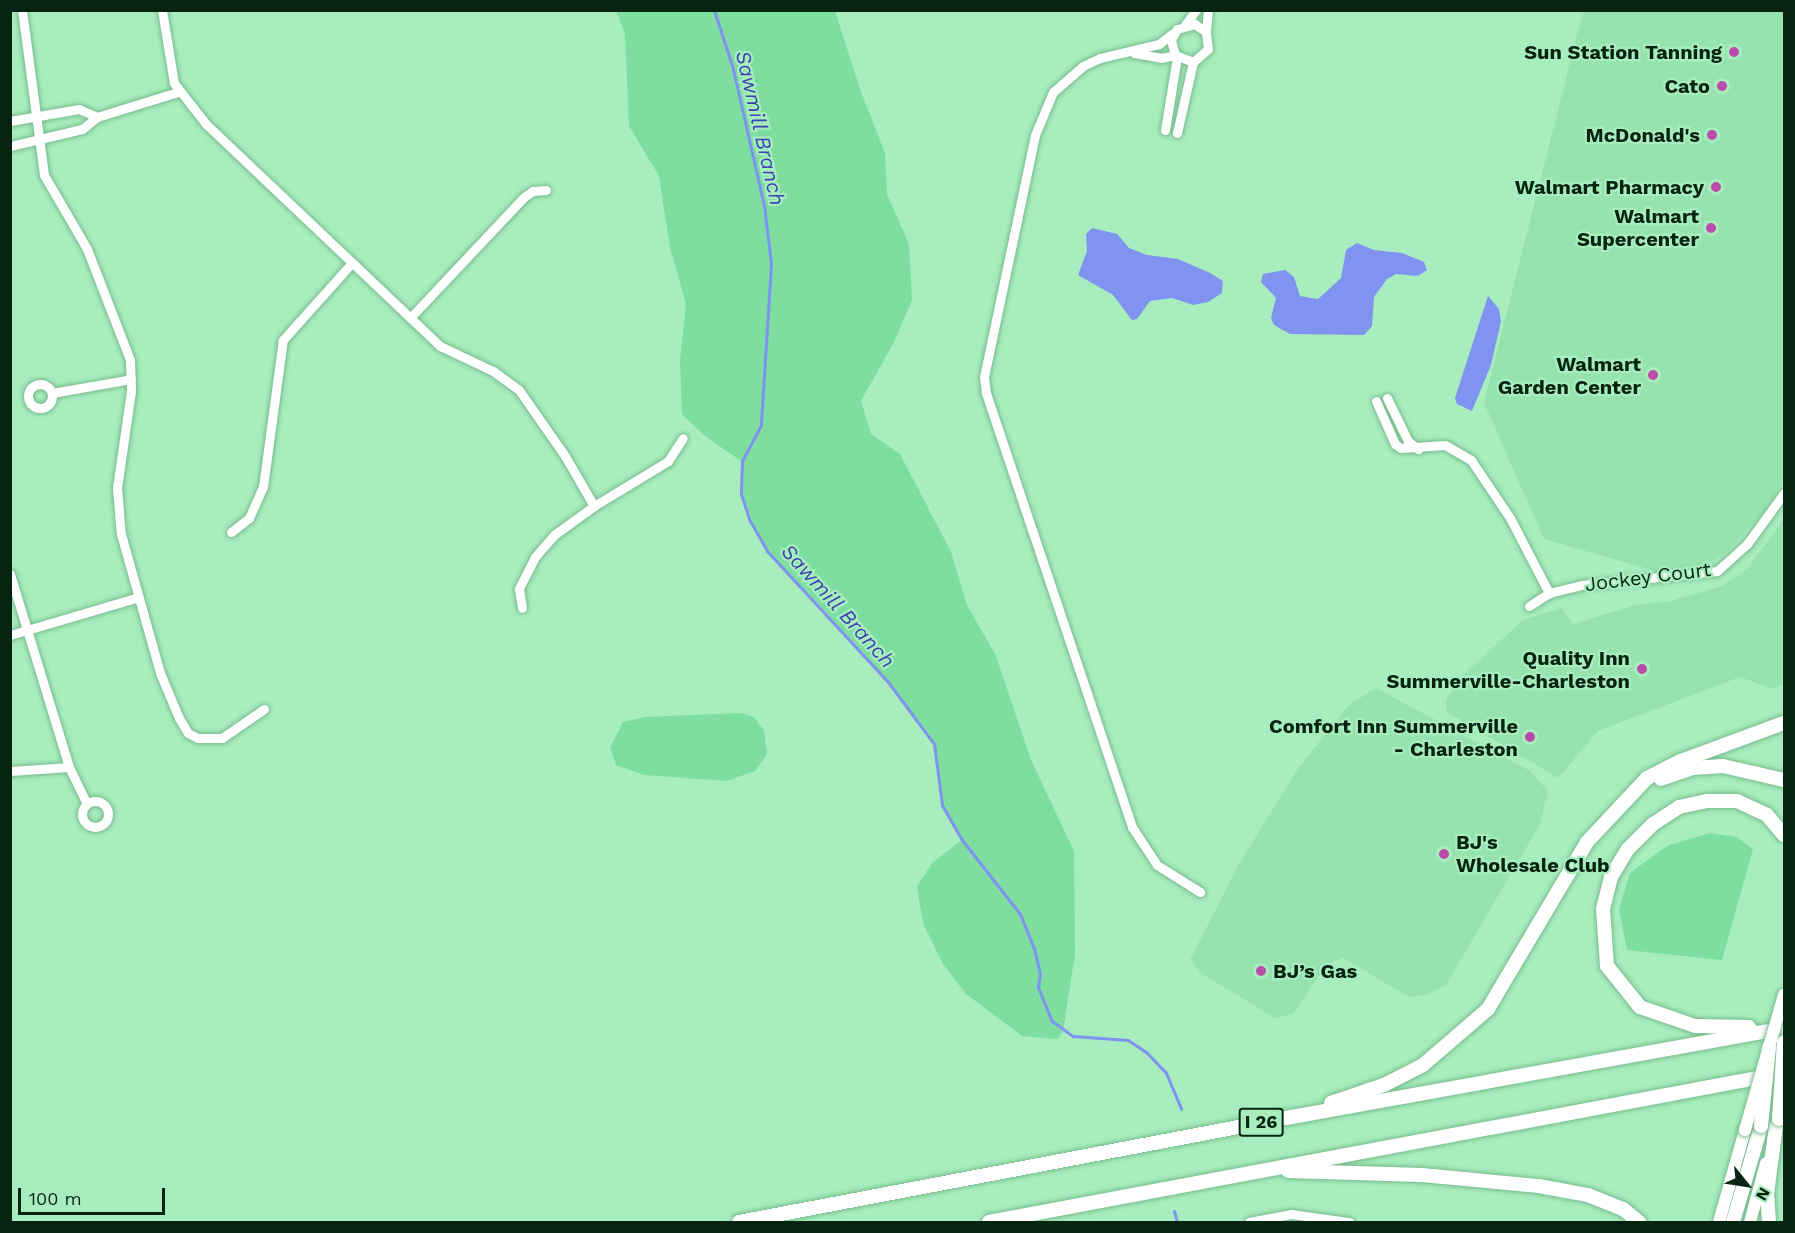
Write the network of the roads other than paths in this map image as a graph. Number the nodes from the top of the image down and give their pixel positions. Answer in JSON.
{"nodes":[{"id":1,"x":22,"y":10,"type":"edge"},
{"id":2,"x":162,"y":10,"type":"edge"},
{"id":3,"x":1196,"y":10,"type":"edge"},
{"id":4,"x":1208,"y":10,"type":"edge"},
{"id":5,"x":1181,"y":26,"type":"junction"},
{"id":6,"x":1206,"y":32,"type":"junction"},
{"id":7,"x":1173,"y":33,"type":"junction"},
{"id":8,"x":1123,"y":53,"type":"junction"},
{"id":9,"x":1176,"y":56,"type":"junction"},
{"id":10,"x":1193,"y":62,"type":"junction"},
{"id":11,"x":178,"y":92,"type":"junction"},
{"id":12,"x":97,"y":117,"type":"junction"},
{"id":13,"x":37,"y":118,"type":"junction"},
{"id":14,"x":10,"y":121,"type":"edge"},
{"id":15,"x":1165,"y":130,"type":"dead end"},
{"id":16,"x":1177,"y":133,"type":"dead end"},
{"id":17,"x":40,"y":139,"type":"junction"},
{"id":18,"x":10,"y":146,"type":"edge"},
{"id":19,"x":546,"y":190,"type":"dead end"},
{"id":20,"x":351,"y":264,"type":"junction"},
{"id":21,"x":410,"y":318,"type":"junction"},
{"id":22,"x":130,"y":379,"type":"junction"},
{"id":23,"x":52,"y":393,"type":"dead end"},
{"id":24,"x":1387,"y":398,"type":"dead end"},
{"id":25,"x":1376,"y":401,"type":"dead end"},
{"id":26,"x":683,"y":438,"type":"dead end"},
{"id":27,"x":1418,"y":449,"type":"junction"},
{"id":28,"x":1785,"y":493,"type":"edge"},
{"id":29,"x":594,"y":506,"type":"junction"},
{"id":30,"x":231,"y":532,"type":"dead end"},
{"id":31,"x":10,"y":574,"type":"edge"},
{"id":32,"x":1549,"y":593,"type":"junction"},
{"id":33,"x":139,"y":597,"type":"junction"},
{"id":34,"x":1529,"y":606,"type":"dead end"},
{"id":35,"x":522,"y":608,"type":"dead end"},
{"id":36,"x":28,"y":632,"type":"junction"},
{"id":37,"x":10,"y":635,"type":"edge"},
{"id":38,"x":264,"y":709,"type":"dead end"},
{"id":39,"x":1785,"y":723,"type":"edge"},
{"id":40,"x":69,"y":767,"type":"junction"},
{"id":41,"x":10,"y":771,"type":"edge"},
{"id":42,"x":1785,"y":780,"type":"edge"},
{"id":43,"x":87,"y":804,"type":"dead end"},
{"id":44,"x":1611,"y":812,"type":"junction"},
{"id":45,"x":1785,"y":835,"type":"edge"},
{"id":46,"x":1200,"y":892,"type":"dead end"},
{"id":47,"x":1785,"y":995,"type":"edge"},
{"id":48,"x":1785,"y":1026,"type":"edge"},
{"id":49,"x":1785,"y":1042,"type":"edge"},
{"id":50,"x":1769,"y":1047,"type":"junction"},
{"id":51,"x":1785,"y":1073,"type":"edge"},
{"id":52,"x":1747,"y":1079,"type":"junction"},
{"id":53,"x":1785,"y":1080,"type":"edge"},
{"id":54,"x":1785,"y":1098,"type":"edge"},
{"id":55,"x":1286,"y":1118,"type":"junction"},
{"id":56,"x":1778,"y":1122,"type":"junction"},
{"id":57,"x":1255,"y":1171,"type":"junction"},
{"id":58,"x":739,"y":1222,"type":"edge"},
{"id":59,"x":989,"y":1222,"type":"edge"},
{"id":60,"x":1250,"y":1222,"type":"edge"},
{"id":61,"x":1349,"y":1222,"type":"edge"},
{"id":62,"x":1639,"y":1222,"type":"edge"},
{"id":63,"x":1719,"y":1222,"type":"edge"},
{"id":64,"x":1733,"y":1222,"type":"edge"},
{"id":65,"x":1750,"y":1222,"type":"edge"},
{"id":66,"x":1769,"y":1222,"type":"edge"}],
"edges":[{"from":1,"to":13,"type":"street"},
{"from":2,"to":11,"type":"street"},
{"from":3,"to":5,"type":"street"},
{"from":4,"to":6,"type":"street"},
{"from":5,"to":6,"type":"street"},
{"from":5,"to":7,"type":"street"},
{"from":6,"to":10,"type":"street"},
{"from":7,"to":8,"type":"street"},
{"from":7,"to":9,"type":"street"},
{"from":8,"to":9,"type":"street"},
{"from":8,"to":46,"type":"street"},
{"from":9,"to":10,"type":"street"},
{"from":9,"to":15,"type":"street"},
{"from":10,"to":16,"type":"street"},
{"from":11,"to":12,"type":"street"},
{"from":11,"to":20,"type":"street"},
{"from":12,"to":13,"type":"street"},
{"from":12,"to":17,"type":"street"},
{"from":13,"to":14,"type":"street"},
{"from":13,"to":17,"type":"street"},
{"from":17,"to":18,"type":"street"},
{"from":17,"to":22,"type":"street"},
{"from":19,"to":21,"type":"street"},
{"from":20,"to":21,"type":"street"},
{"from":20,"to":30,"type":"street"},
{"from":21,"to":29,"type":"street"},
{"from":22,"to":23,"type":"street"},
{"from":22,"to":33,"type":"street"},
{"from":24,"to":27,"type":"street"},
{"from":25,"to":27,"type":"street"},
{"from":26,"to":29,"type":"street"},
{"from":27,"to":32,"type":"street"},
{"from":28,"to":32,"type":"street","name":"Jockey Court"},
{"from":29,"to":35,"type":"street"},
{"from":31,"to":36,"type":"street"},
{"from":32,"to":34,"type":"street","name":"Jockey Court"},
{"from":33,"to":36,"type":"street"},
{"from":33,"to":38,"type":"street"},
{"from":36,"to":37,"type":"street"},
{"from":36,"to":40,"type":"street"},
{"from":39,"to":44,"type":"highway"},
{"from":40,"to":41,"type":"street"},
{"from":40,"to":43,"type":"street"},
{"from":42,"to":44,"type":"highway"},
{"from":44,"to":55,"type":"highway"},
{"from":45,"to":48,"type":"highway"},
{"from":47,"to":50,"type":"main road","bridge":true},
{"from":48,"to":55,"type":"highway","number":"I 26"},
{"from":49,"to":56,"type":"highway","bridge":true},
{"from":50,"to":63,"type":"main road","bridge":true},
{"from":50,"to":64,"type":"highway","bridge":true},
{"from":51,"to":52,"type":"highway","number":"I 26"},
{"from":52,"to":53,"type":"highway"},
{"from":52,"to":57,"type":"highway","number":"I 26"},
{"from":54,"to":56,"type":"main road","bridge":true},
{"from":55,"to":58,"type":"highway","number":"I 26"},
{"from":56,"to":65,"type":"main road"},
{"from":56,"to":66,"type":"highway"},
{"from":57,"to":59,"type":"highway","number":"I 26"},
{"from":57,"to":62,"type":"highway"},
{"from":60,"to":61,"type":"street"}]}
